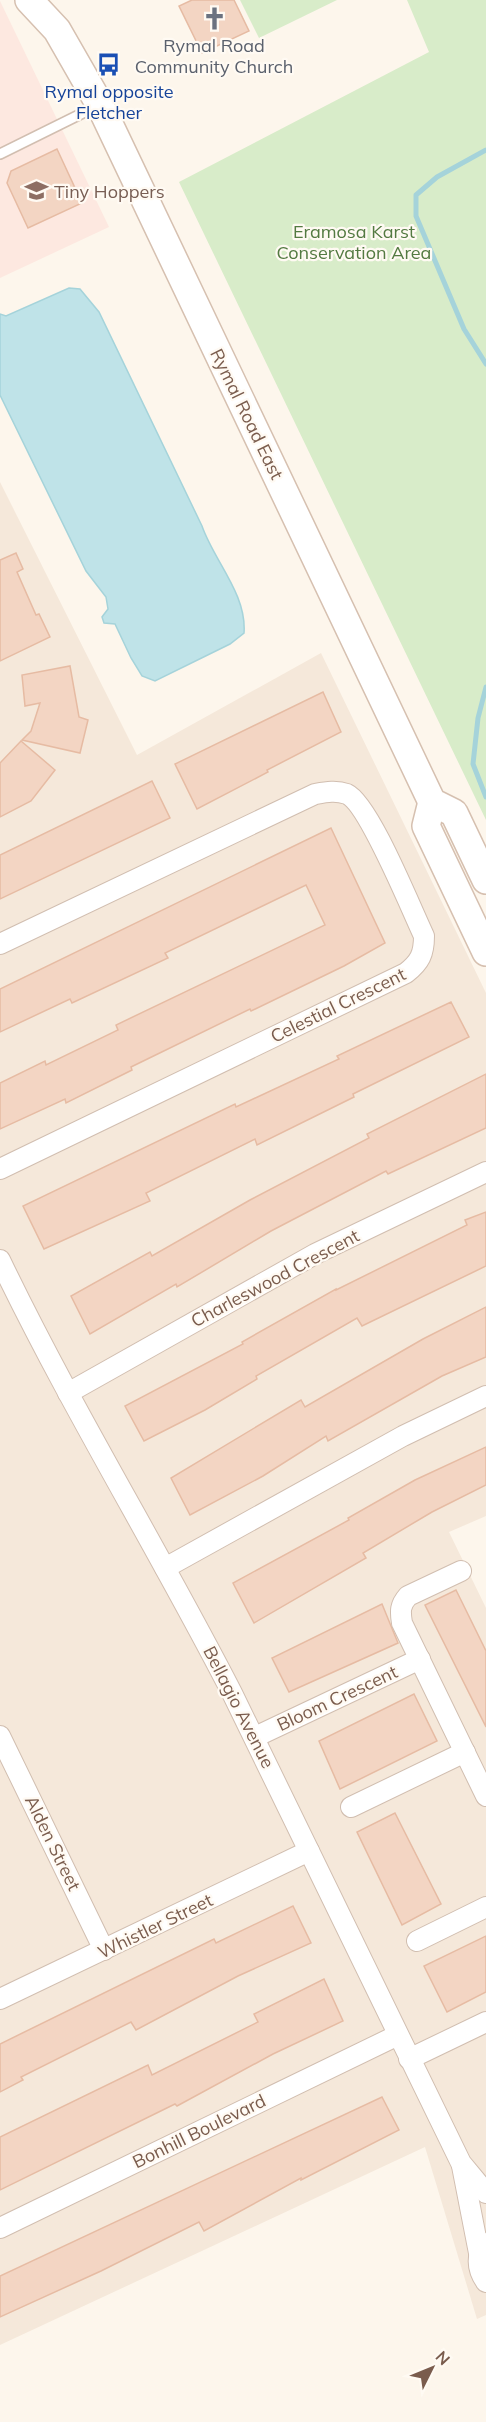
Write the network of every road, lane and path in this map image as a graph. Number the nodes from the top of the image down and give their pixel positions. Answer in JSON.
{"nodes":[{"id":1,"x":29,"y":0,"type":"edge"},
{"id":2,"x":56,"y":0,"type":"edge"},
{"id":3,"x":57,"y":30,"type":"junction"},
{"id":4,"x":99,"y":105,"type":"junction"},
{"id":5,"x":0,"y":154,"type":"edge"},
{"id":6,"x":432,"y":802,"type":"junction"},
{"id":7,"x":486,"y":880,"type":"edge"},
{"id":8,"x":0,"y":944,"type":"edge"},
{"id":9,"x":486,"y":952,"type":"edge"},
{"id":10,"x":0,"y":1169,"type":"edge"},
{"id":11,"x":486,"y":1172,"type":"edge"},
{"id":12,"x":0,"y":1260,"type":"edge"},
{"id":13,"x":68,"y":1393,"type":"junction"},
{"id":14,"x":486,"y":1396,"type":"edge"},
{"id":15,"x":165,"y":1568,"type":"junction"},
{"id":16,"x":461,"y":1571,"type":"dead end"},
{"id":17,"x":420,"y":1659,"type":"junction"},
{"id":18,"x":0,"y":1736,"type":"edge"},
{"id":19,"x":255,"y":1737,"type":"junction"},
{"id":20,"x":465,"y":1752,"type":"junction"},
{"id":21,"x":486,"y":1796,"type":"edge"},
{"id":22,"x":351,"y":1807,"type":"dead end"},
{"id":23,"x":309,"y":1851,"type":"junction"},
{"id":24,"x":486,"y":1907,"type":"edge"},
{"id":25,"x":417,"y":1941,"type":"dead end"},
{"id":26,"x":104,"y":1950,"type":"junction"},
{"id":27,"x":0,"y":1999,"type":"edge"},
{"id":28,"x":486,"y":2022,"type":"edge"},
{"id":29,"x":398,"y":2035,"type":"junction"},
{"id":30,"x":409,"y":2059,"type":"junction"},
{"id":31,"x":461,"y":2163,"type":"junction"},
{"id":32,"x":486,"y":2193,"type":"edge"},
{"id":33,"x":0,"y":2228,"type":"edge"},
{"id":34,"x":483,"y":2247,"type":"edge"},
{"id":35,"x":486,"y":2282,"type":"edge"}],
"edges":[{"from":1,"to":3,"type":"main road","name":"Rymal Road East"},
{"from":2,"to":3,"type":"main road","name":"Rymal Road East"},
{"from":3,"to":4,"type":"main road","name":"Rymal Road East"},
{"from":4,"to":5,"type":"lane"},
{"from":4,"to":6,"type":"main road","name":"Rymal Road East"},
{"from":6,"to":7,"type":"main road"},
{"from":6,"to":9,"type":"main road"},
{"from":8,"to":10,"type":"street","name":"Celestial Crescent"},
{"from":11,"to":13,"type":"street","name":"Charleswood Crescent"},
{"from":12,"to":13,"type":"street","name":"Bellagio Avenue"},
{"from":13,"to":15,"type":"street","name":"Bellagio Avenue"},
{"from":14,"to":15,"type":"street"},
{"from":15,"to":19,"type":"street","name":"Bellagio Avenue"},
{"from":16,"to":17,"type":"street","name":"Bloom Crescent"},
{"from":17,"to":19,"type":"street","name":"Bloom Crescent"},
{"from":17,"to":20,"type":"street","name":"Bloom Crescent"},
{"from":18,"to":26,"type":"street","name":"Alden Street"},
{"from":19,"to":23,"type":"street","name":"Bellagio Avenue"},
{"from":20,"to":21,"type":"street","name":"Bloom Crescent"},
{"from":20,"to":22,"type":"street"},
{"from":23,"to":26,"type":"street","name":"Whistler Street"},
{"from":23,"to":29,"type":"street","name":"Bellagio Avenue"},
{"from":24,"to":25,"type":"street"},
{"from":26,"to":27,"type":"street","name":"Whistler Street"},
{"from":28,"to":30,"type":"street"},
{"from":29,"to":30,"type":"street","name":"Bellagio Avenue"},
{"from":29,"to":33,"type":"street","name":"Bonhill Boulevard"},
{"from":30,"to":31,"type":"street","name":"Bellagio Avenue"},
{"from":31,"to":32,"type":"street","name":"Bellagio Avenue"},
{"from":31,"to":34,"type":"street","name":"Bellagio Avenue"},
{"from":34,"to":35,"type":"street","name":"Bellagio Avenue"}]}
